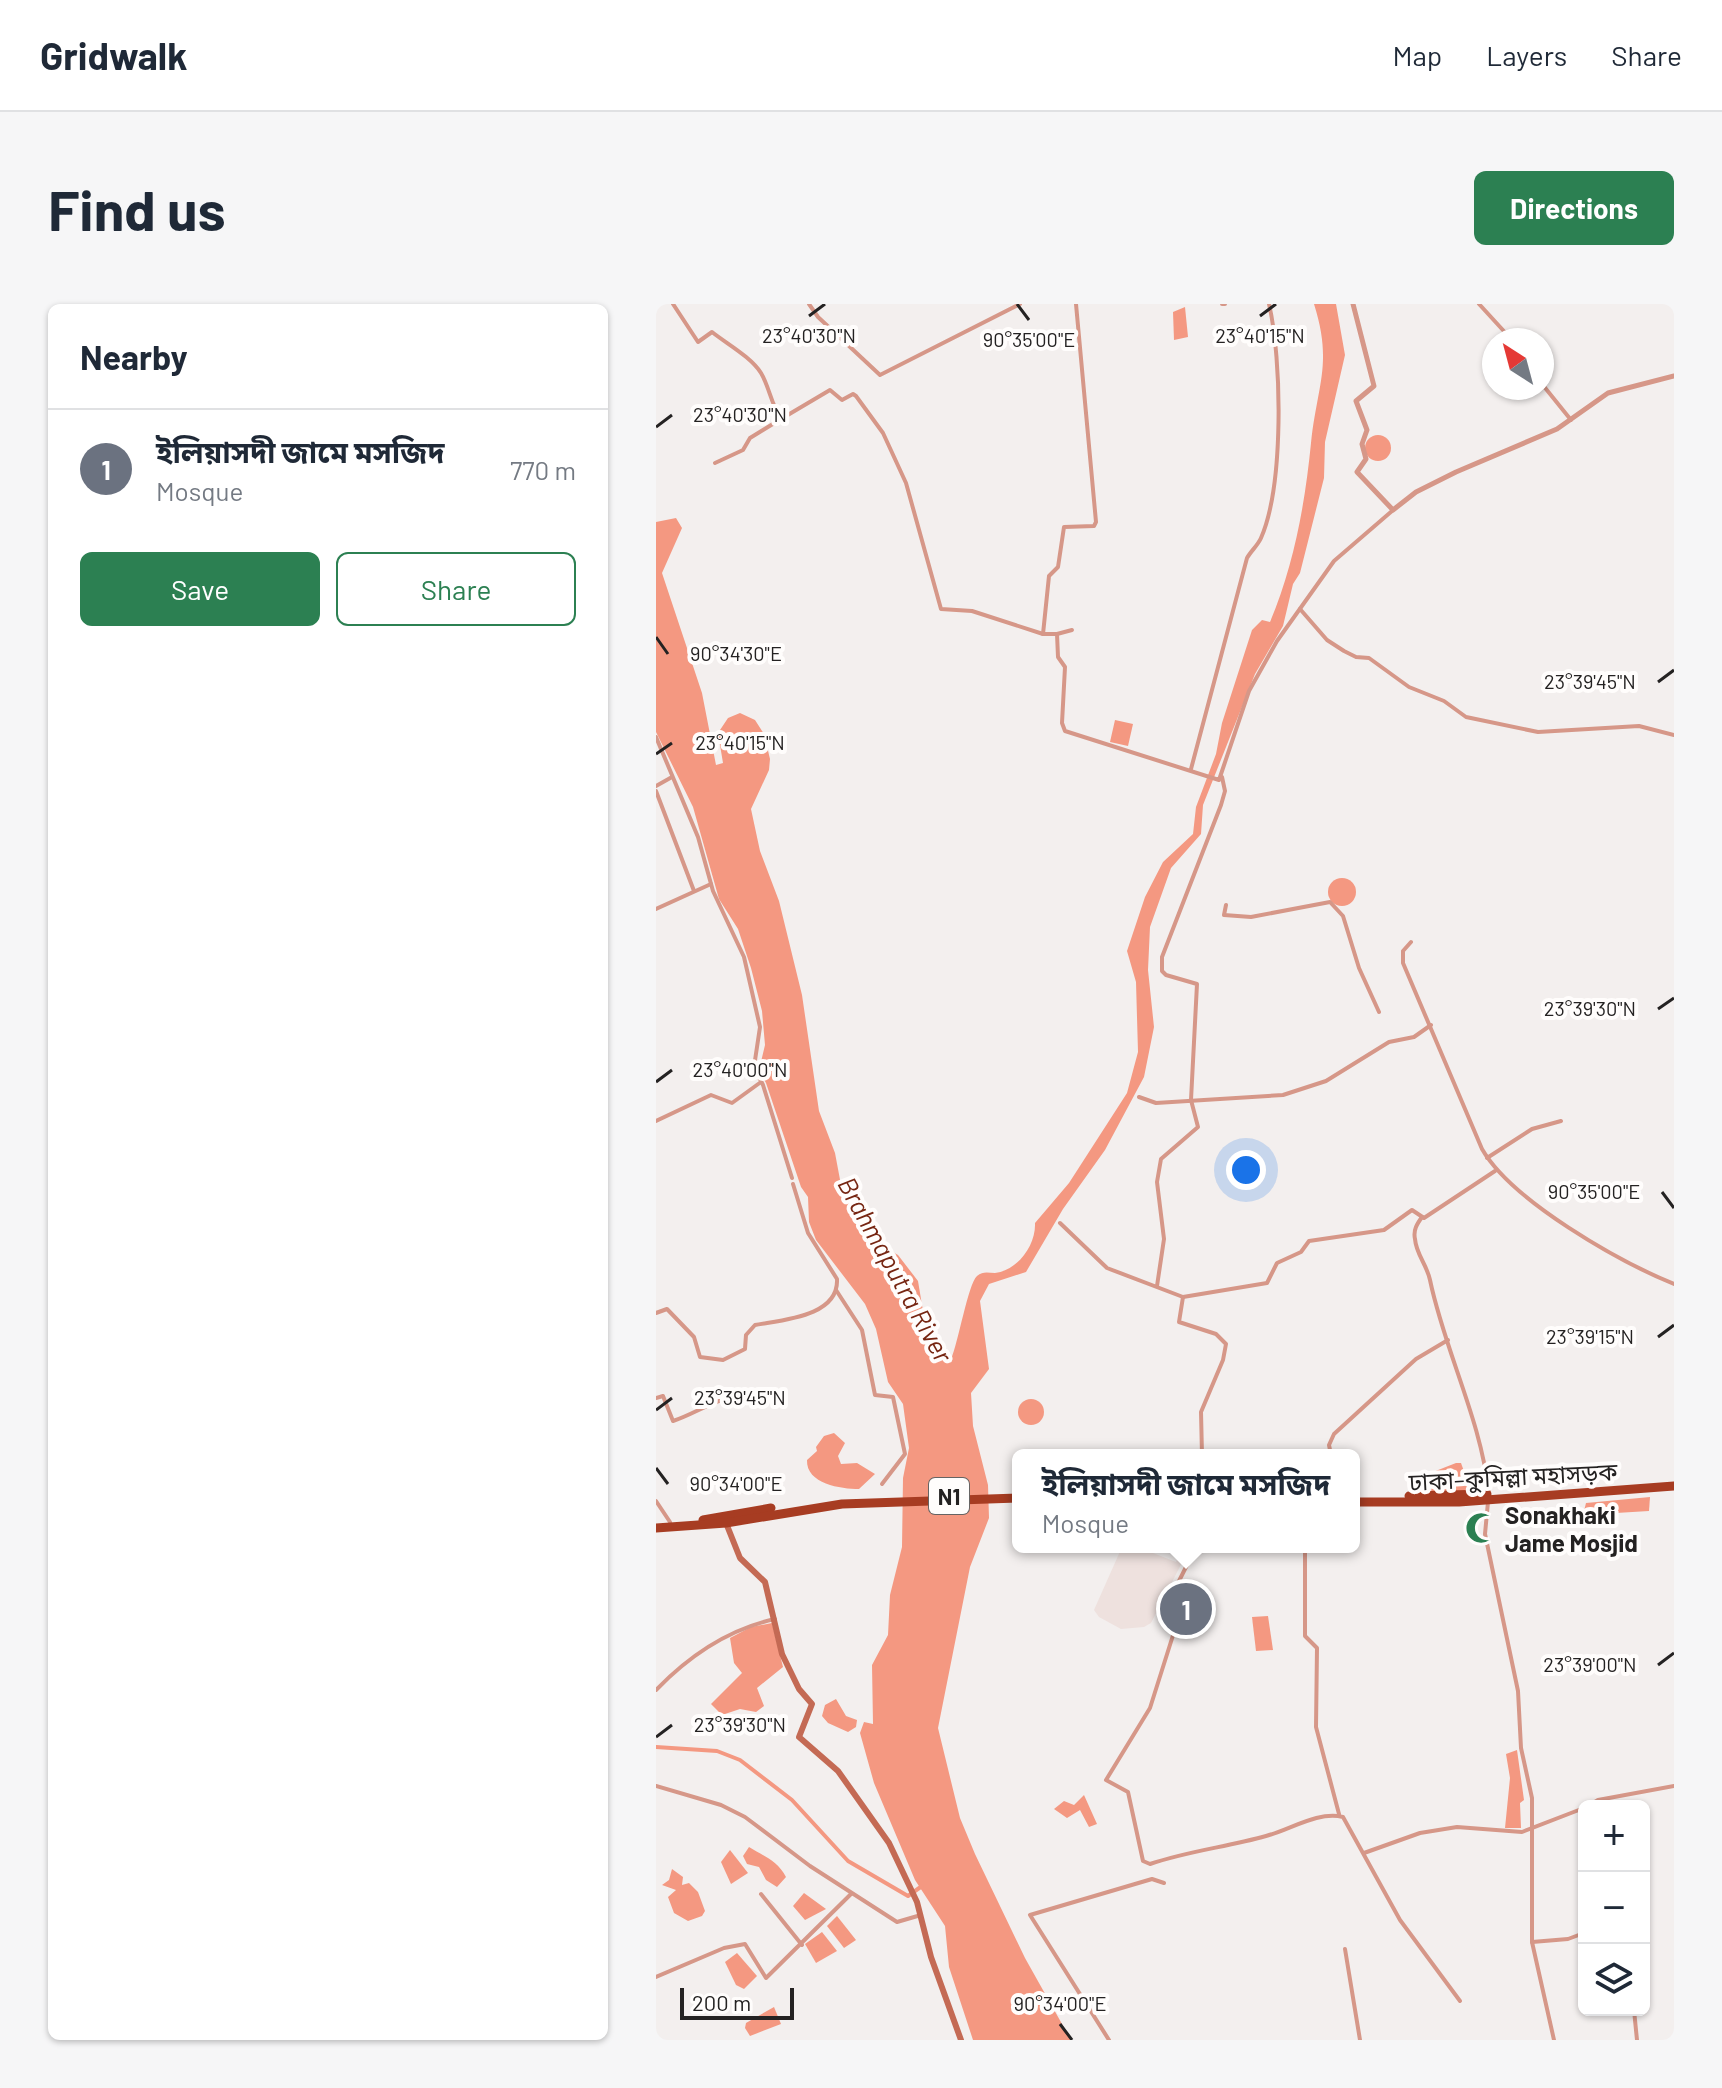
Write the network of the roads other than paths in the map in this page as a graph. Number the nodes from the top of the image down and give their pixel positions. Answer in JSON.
{"nodes":[{"id":1,"x":673,"y":304,"type":"edge"},
{"id":2,"x":809,"y":304,"type":"edge"},
{"id":3,"x":1020,"y":304,"type":"edge"},
{"id":4,"x":1076,"y":304,"type":"edge"},
{"id":5,"x":1269,"y":304,"type":"edge"},
{"id":6,"x":1353,"y":304,"type":"edge"},
{"id":7,"x":1479,"y":304,"type":"edge"},
{"id":8,"x":1501,"y":328,"type":"edge"},
{"id":9,"x":1674,"y":376,"type":"edge"},
{"id":10,"x":1554,"y":399,"type":"edge"},
{"id":11,"x":781,"y":419,"type":"junction"},
{"id":12,"x":1571,"y":420,"type":"junction"},
{"id":13,"x":715,"y":463,"type":"dead end"},
{"id":14,"x":1393,"y":510,"type":"junction"},
{"id":15,"x":1299,"y":609,"type":"junction"},
{"id":16,"x":1072,"y":630,"type":"dead end"},
{"id":17,"x":1043,"y":634,"type":"junction"},
{"id":18,"x":1057,"y":634,"type":"junction"},
{"id":19,"x":1674,"y":735,"type":"edge"},
{"id":20,"x":656,"y":737,"type":"edge"},
{"id":21,"x":1191,"y":769,"type":"junction"},
{"id":22,"x":672,"y":777,"type":"junction"},
{"id":23,"x":1220,"y":779,"type":"junction"},
{"id":24,"x":656,"y":788,"type":"edge"},
{"id":25,"x":711,"y":884,"type":"junction"},
{"id":26,"x":694,"y":891,"type":"junction"},
{"id":27,"x":1226,"y":905,"type":"dead end"},
{"id":28,"x":656,"y":909,"type":"edge"},
{"id":29,"x":1411,"y":942,"type":"dead end"},
{"id":30,"x":1379,"y":1012,"type":"dead end"},
{"id":31,"x":1431,"y":1025,"type":"junction"},
{"id":32,"x":761,"y":1082,"type":"junction"},
{"id":33,"x":1139,"y":1097,"type":"dead end"},
{"id":34,"x":1191,"y":1100,"type":"junction"},
{"id":35,"x":656,"y":1121,"type":"edge"},
{"id":36,"x":1561,"y":1121,"type":"dead end"},
{"id":37,"x":1487,"y":1158,"type":"junction"},
{"id":38,"x":1495,"y":1171,"type":"junction"},
{"id":39,"x":1422,"y":1217,"type":"junction"},
{"id":40,"x":1060,"y":1223,"type":"dead end"},
{"id":41,"x":1674,"y":1284,"type":"edge"},
{"id":42,"x":1157,"y":1286,"type":"junction"},
{"id":43,"x":836,"y":1290,"type":"junction"},
{"id":44,"x":1183,"y":1297,"type":"junction"},
{"id":45,"x":656,"y":1313,"type":"edge"},
{"id":46,"x":1448,"y":1340,"type":"junction"},
{"id":47,"x":751,"y":1396,"type":"dead end"},
{"id":48,"x":656,"y":1398,"type":"edge"},
{"id":49,"x":1202,"y":1449,"type":"edge"},
{"id":50,"x":1330,"y":1449,"type":"edge"},
{"id":51,"x":1674,"y":1483,"type":"edge"},
{"id":52,"x":882,"y":1484,"type":"dead end"},
{"id":53,"x":1012,"y":1495,"type":"edge"},
{"id":54,"x":1489,"y":1497,"type":"junction"},
{"id":55,"x":885,"y":1499,"type":"junction"},
{"id":56,"x":1360,"y":1499,"type":"edge"},
{"id":57,"x":656,"y":1501,"type":"edge"},
{"id":58,"x":670,"y":1522,"type":"junction"},
{"id":59,"x":726,"y":1523,"type":"junction"},
{"id":60,"x":656,"y":1525,"type":"edge"},
{"id":61,"x":1193,"y":1553,"type":"edge"},
{"id":62,"x":1305,"y":1553,"type":"edge"},
{"id":63,"x":775,"y":1619,"type":"junction"},
{"id":64,"x":656,"y":1690,"type":"edge"},
{"id":65,"x":656,"y":1786,"type":"edge"},
{"id":66,"x":1674,"y":1786,"type":"edge"},
{"id":67,"x":1598,"y":1800,"type":"edge"},
{"id":68,"x":1578,"y":1810,"type":"edge"},
{"id":69,"x":1339,"y":1815,"type":"junction"},
{"id":70,"x":1530,"y":1829,"type":"junction"},
{"id":71,"x":1363,"y":1853,"type":"junction"},
{"id":72,"x":1164,"y":1883,"type":"dead end"},
{"id":73,"x":761,"y":1894,"type":"dead end"},
{"id":74,"x":851,"y":1894,"type":"junction"},
{"id":75,"x":921,"y":1915,"type":"junction"},
{"id":76,"x":1578,"y":1935,"type":"edge"},
{"id":77,"x":1532,"y":1942,"type":"junction"},
{"id":78,"x":802,"y":1945,"type":"junction"},
{"id":79,"x":1345,"y":1949,"type":"dead end"},
{"id":80,"x":656,"y":1977,"type":"edge"},
{"id":81,"x":1460,"y":2001,"type":"dead end"},
{"id":82,"x":1635,"y":2016,"type":"edge"},
{"id":83,"x":961,"y":2040,"type":"edge"},
{"id":84,"x":1109,"y":2040,"type":"edge"},
{"id":85,"x":1360,"y":2040,"type":"edge"},
{"id":86,"x":1554,"y":2040,"type":"edge"},
{"id":87,"x":1637,"y":2040,"type":"edge"}],
"edges":[{"from":1,"to":11,"type":"street"},
{"from":2,"to":3,"type":"street"},
{"from":4,"to":17,"type":"street"},
{"from":5,"to":21,"type":"street"},
{"from":6,"to":14,"type":"street"},
{"from":7,"to":8,"type":"street"},
{"from":9,"to":12,"type":"street"},
{"from":10,"to":12,"type":"street"},
{"from":11,"to":13,"type":"street"},
{"from":11,"to":17,"type":"street"},
{"from":12,"to":14,"type":"street"},
{"from":14,"to":15,"type":"street"},
{"from":15,"to":19,"type":"street"},
{"from":15,"to":23,"type":"street"},
{"from":16,"to":18,"type":"street"},
{"from":17,"to":18,"type":"street"},
{"from":18,"to":21,"type":"street"},
{"from":20,"to":22,"type":"street"},
{"from":21,"to":23,"type":"street"},
{"from":22,"to":24,"type":"street"},
{"from":22,"to":25,"type":"street"},
{"from":23,"to":34,"type":"street"},
{"from":24,"to":26,"type":"street"},
{"from":25,"to":26,"type":"street"},
{"from":25,"to":32,"type":"street"},
{"from":26,"to":28,"type":"street"},
{"from":27,"to":30,"type":"street"},
{"from":29,"to":31,"type":"street"},
{"from":31,"to":34,"type":"street"},
{"from":31,"to":37,"type":"street"},
{"from":32,"to":35,"type":"street"},
{"from":32,"to":43,"type":"street"},
{"from":33,"to":34,"type":"street"},
{"from":34,"to":42,"type":"street"},
{"from":36,"to":37,"type":"street"},
{"from":37,"to":38,"type":"street"},
{"from":38,"to":39,"type":"street"},
{"from":38,"to":41,"type":"street"},
{"from":39,"to":44,"type":"street"},
{"from":39,"to":46,"type":"street"},
{"from":40,"to":42,"type":"street"},
{"from":42,"to":44,"type":"street"},
{"from":43,"to":45,"type":"street"},
{"from":43,"to":52,"type":"street"},
{"from":44,"to":49,"type":"street"},
{"from":46,"to":50,"type":"street"},
{"from":46,"to":54,"type":"street"},
{"from":47,"to":48,"type":"street"},
{"from":51,"to":54,"type":"highway","name":"ঢাকা–কুমিল্লা মহাসড়ক"},
{"from":53,"to":55,"type":"highway","number":"N1"},
{"from":54,"to":56,"type":"highway","name":"ঢাকা–কুমিল্লা মহাসড়ক"},
{"from":54,"to":70,"type":"street"},
{"from":55,"to":58,"type":"highway","number":"N1"},
{"from":55,"to":59,"type":"highway","number":"N1"},
{"from":57,"to":58,"type":"street"},
{"from":58,"to":60,"type":"highway","number":"N1"},
{"from":59,"to":60,"type":"highway","number":"N1"},
{"from":59,"to":63,"type":"main road"},
{"from":61,"to":69,"type":"street"},
{"from":62,"to":69,"type":"street"},
{"from":63,"to":64,"type":"street"},
{"from":63,"to":75,"type":"main road"},
{"from":65,"to":74,"type":"street"},
{"from":66,"to":67,"type":"street"},
{"from":68,"to":70,"type":"street"},
{"from":69,"to":71,"type":"street"},
{"from":70,"to":71,"type":"street"},
{"from":70,"to":77,"type":"street"},
{"from":71,"to":81,"type":"street"},
{"from":72,"to":84,"type":"street"},
{"from":73,"to":78,"type":"street"},
{"from":74,"to":75,"type":"street"},
{"from":74,"to":78,"type":"street"},
{"from":75,"to":83,"type":"main road"},
{"from":76,"to":77,"type":"street"},
{"from":77,"to":86,"type":"street"},
{"from":78,"to":80,"type":"street"},
{"from":79,"to":85,"type":"street"},
{"from":82,"to":87,"type":"street"}]}
